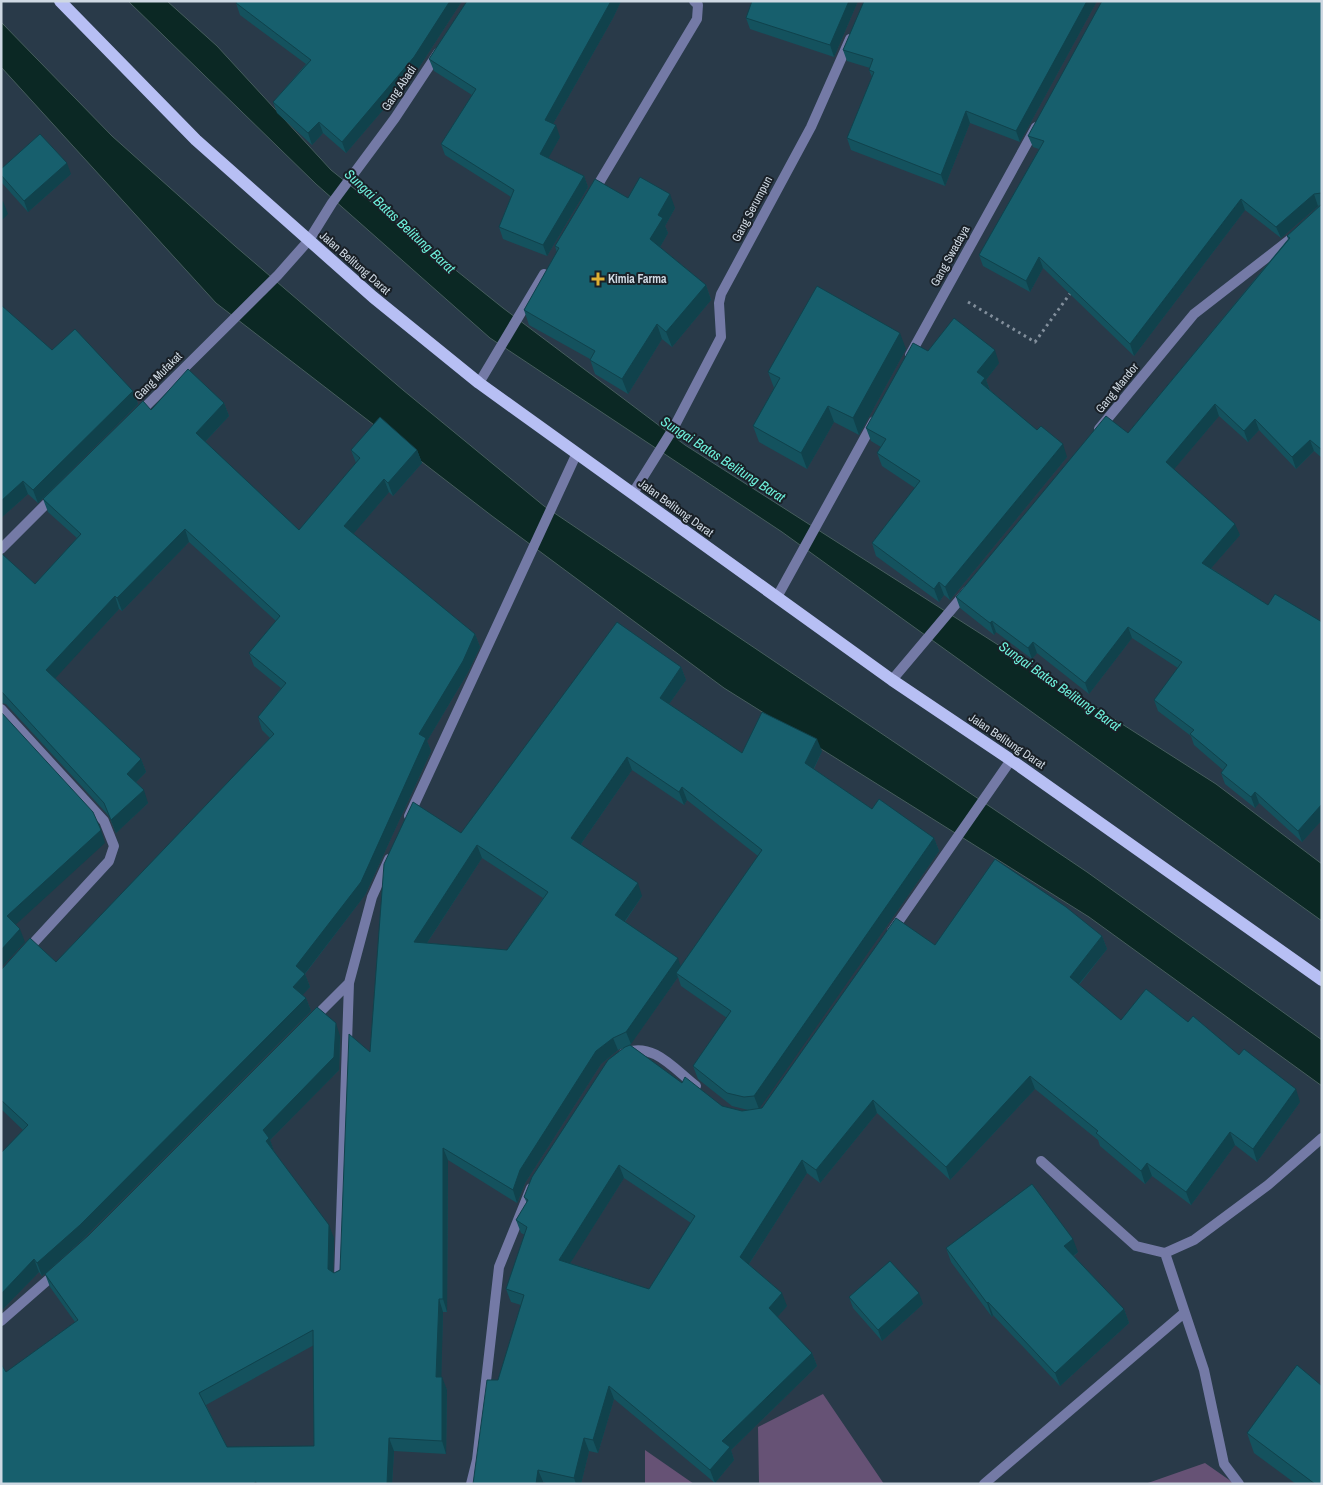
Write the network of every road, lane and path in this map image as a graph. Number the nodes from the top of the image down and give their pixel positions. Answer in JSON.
{"nodes":[{"id":1,"x":60,"y":1,"type":"edge"},
{"id":2,"x":694,"y":1,"type":"edge"},
{"id":3,"x":854,"y":28,"type":"edge"},
{"id":4,"x":446,"y":42,"type":"edge"},
{"id":5,"x":1043,"y":114,"type":"edge"},
{"id":6,"x":332,"y":203,"type":"joint"},
{"id":7,"x":587,"y":203,"type":"edge"},
{"id":8,"x":1301,"y":230,"type":"edge"},
{"id":9,"x":309,"y":240,"type":"junction"},
{"id":10,"x":552,"y":262,"type":"edge"},
{"id":11,"x":1075,"y":287,"type":"edge"},
{"id":12,"x":946,"y":289,"type":"junction"},
{"id":13,"x":904,"y":367,"type":"edge"},
{"id":14,"x":479,"y":383,"type":"junction"},
{"id":15,"x":880,"y":411,"type":"edge"},
{"id":16,"x":126,"y":426,"type":"edge"},
{"id":17,"x":1093,"y":436,"type":"edge"},
{"id":18,"x":576,"y":455,"type":"junction"},
{"id":19,"x":64,"y":487,"type":"edge"},
{"id":20,"x":633,"y":493,"type":"junction"},
{"id":21,"x":1,"y":549,"type":"edge"},
{"id":22,"x":974,"y":581,"type":"edge"},
{"id":23,"x":777,"y":597,"type":"junction"},
{"id":24,"x":892,"y":680,"type":"junction"},
{"id":25,"x":1,"y":710,"type":"edge"},
{"id":26,"x":1011,"y":760,"type":"junction"},
{"id":27,"x":405,"y":824,"type":"edge"},
{"id":28,"x":392,"y":852,"type":"edge"},
{"id":29,"x":887,"y":938,"type":"edge"},
{"id":30,"x":21,"y":956,"type":"edge"},
{"id":31,"x":1322,"y":980,"type":"edge"},
{"id":32,"x":349,"y":984,"type":"junction"},
{"id":33,"x":301,"y":1031,"type":"edge"},
{"id":34,"x":618,"y":1058,"type":"edge"},
{"id":35,"x":707,"y":1095,"type":"edge"},
{"id":36,"x":1322,"y":1138,"type":"edge"},
{"id":37,"x":1041,"y":1161,"type":"dead end"},
{"id":38,"x":536,"y":1179,"type":"edge"},
{"id":39,"x":1165,"y":1253,"type":"junction"},
{"id":40,"x":67,"y":1263,"type":"edge"},
{"id":41,"x":339,"y":1279,"type":"edge"},
{"id":42,"x":1184,"y":1314,"type":"junction"},
{"id":43,"x":1,"y":1321,"type":"edge"},
{"id":44,"x":471,"y":1484,"type":"edge"},
{"id":45,"x":984,"y":1484,"type":"edge"},
{"id":46,"x":1239,"y":1484,"type":"edge"}],
"edges":[{"from":1,"to":9,"type":"main road","name":"Jalan Belitung Darat"},
{"from":2,"to":7,"type":"street"},
{"from":3,"to":20,"type":"street","name":"Gang Serumpun"},
{"from":4,"to":6,"type":"street","name":"Gang Abadi"},
{"from":5,"to":12,"type":"street","name":"Gang Swadaya"},
{"from":6,"to":9,"type":"street","name":"Gang Mufakat"},
{"from":8,"to":17,"type":"street","name":"Gang Mandor"},
{"from":9,"to":14,"type":"main road","name":"Jalan Belitung Darat"},
{"from":9,"to":16,"type":"street","name":"Gang Mufakat"},
{"from":10,"to":14,"type":"street"},
{"from":11,"to":12,"type":"path"},
{"from":12,"to":13,"type":"street","name":"Gang Swadaya"},
{"from":14,"to":18,"type":"main road","name":"Jalan Belitung Darat"},
{"from":15,"to":23,"type":"street"},
{"from":18,"to":20,"type":"main road","name":"Jalan Belitung Darat"},
{"from":18,"to":27,"type":"street"},
{"from":19,"to":21,"type":"street"},
{"from":20,"to":23,"type":"main road","name":"Jalan Belitung Darat"},
{"from":22,"to":24,"type":"street"},
{"from":23,"to":24,"type":"main road","name":"Jalan Belitung Darat"},
{"from":24,"to":26,"type":"main road","name":"Jalan Belitung Darat"},
{"from":25,"to":30,"type":"street"},
{"from":26,"to":29,"type":"street"},
{"from":26,"to":31,"type":"main road","name":"Jalan Belitung Darat"},
{"from":28,"to":32,"type":"street"},
{"from":32,"to":33,"type":"street"},
{"from":32,"to":41,"type":"street"},
{"from":34,"to":35,"type":"street"},
{"from":36,"to":39,"type":"street"},
{"from":37,"to":39,"type":"street"},
{"from":38,"to":44,"type":"street"},
{"from":39,"to":42,"type":"street"},
{"from":40,"to":43,"type":"street"},
{"from":42,"to":45,"type":"street"},
{"from":42,"to":46,"type":"street"}]}
